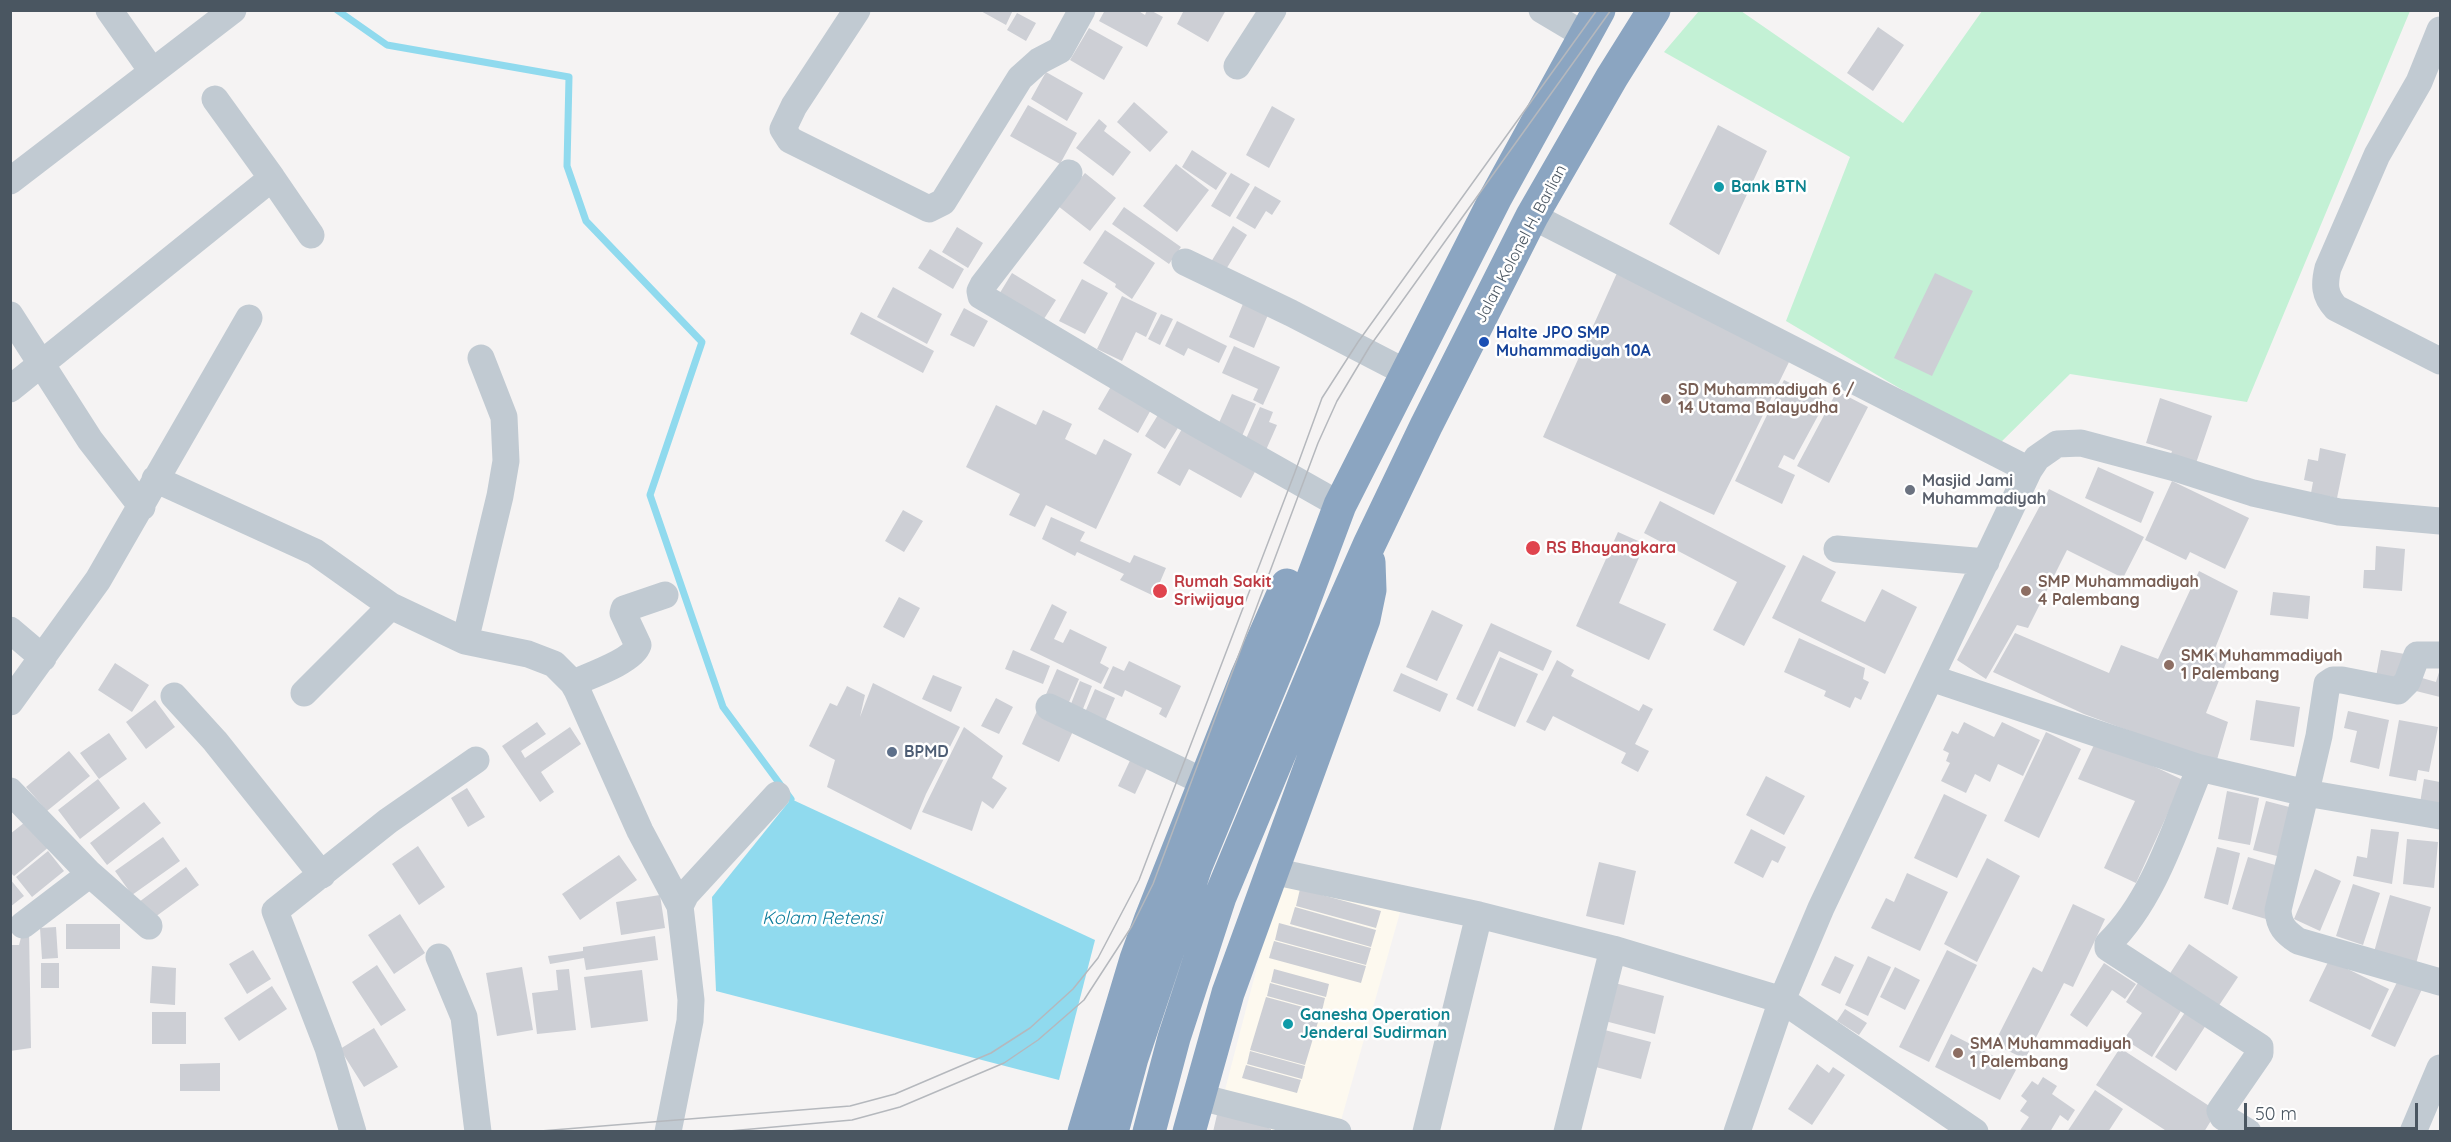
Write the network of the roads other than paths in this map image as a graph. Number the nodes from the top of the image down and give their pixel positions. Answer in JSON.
{"nodes":[{"id":1,"x":109,"y":10,"type":"edge"},
{"id":2,"x":233,"y":10,"type":"edge"},
{"id":3,"x":857,"y":10,"type":"edge"},
{"id":4,"x":1082,"y":10,"type":"edge"},
{"id":5,"x":1273,"y":10,"type":"edge"},
{"id":6,"x":1542,"y":10,"type":"edge"},
{"id":7,"x":1654,"y":10,"type":"edge"},
{"id":8,"x":1592,"y":23,"type":"edge"},
{"id":9,"x":2440,"y":30,"type":"edge"},
{"id":10,"x":1237,"y":66,"type":"dead end"},
{"id":11,"x":152,"y":71,"type":"junction"},
{"id":12,"x":215,"y":99,"type":"dead end"},
{"id":13,"x":1069,"y":173,"type":"dead end"},
{"id":14,"x":272,"y":178,"type":"junction"},
{"id":15,"x":10,"y":181,"type":"edge"},
{"id":16,"x":1532,"y":216,"type":"junction"},
{"id":17,"x":311,"y":235,"type":"dead end"},
{"id":18,"x":1185,"y":262,"type":"dead end"},
{"id":19,"x":10,"y":315,"type":"edge"},
{"id":20,"x":249,"y":318,"type":"dead end"},
{"id":21,"x":481,"y":358,"type":"dead end"},
{"id":22,"x":2440,"y":361,"type":"edge"},
{"id":23,"x":42,"y":365,"type":"junction"},
{"id":24,"x":1407,"y":373,"type":"junction"},
{"id":25,"x":10,"y":389,"type":"edge"},
{"id":26,"x":2029,"y":470,"type":"junction"},
{"id":27,"x":155,"y":479,"type":"junction"},
{"id":28,"x":142,"y":507,"type":"junction"},
{"id":29,"x":1338,"y":510,"type":"junction"},
{"id":30,"x":2440,"y":521,"type":"edge"},
{"id":31,"x":1369,"y":545,"type":"junction"},
{"id":32,"x":1837,"y":549,"type":"dead end"},
{"id":33,"x":1986,"y":562,"type":"junction"},
{"id":34,"x":665,"y":595,"type":"dead end"},
{"id":35,"x":391,"y":606,"type":"junction"},
{"id":36,"x":10,"y":630,"type":"edge"},
{"id":37,"x":465,"y":641,"type":"junction"},
{"id":38,"x":2440,"y":655,"type":"edge"},
{"id":39,"x":43,"y":658,"type":"junction"},
{"id":40,"x":1931,"y":678,"type":"junction"},
{"id":41,"x":573,"y":682,"type":"junction"},
{"id":42,"x":304,"y":693,"type":"dead end"},
{"id":43,"x":174,"y":696,"type":"dead end"},
{"id":44,"x":10,"y":702,"type":"edge"},
{"id":45,"x":1048,"y":707,"type":"dead end"},
{"id":46,"x":476,"y":760,"type":"dead end"},
{"id":47,"x":2200,"y":768,"type":"junction"},
{"id":48,"x":1204,"y":782,"type":"junction"},
{"id":49,"x":10,"y":791,"type":"edge"},
{"id":50,"x":2306,"y":793,"type":"junction"},
{"id":51,"x":777,"y":795,"type":"dead end"},
{"id":52,"x":2440,"y":816,"type":"edge"},
{"id":53,"x":1272,"y":871,"type":"junction"},
{"id":54,"x":90,"y":874,"type":"junction"},
{"id":55,"x":322,"y":875,"type":"junction"},
{"id":56,"x":680,"y":906,"type":"junction"},
{"id":57,"x":1479,"y":915,"type":"junction"},
{"id":58,"x":23,"y":925,"type":"dead end"},
{"id":59,"x":149,"y":926,"type":"dead end"},
{"id":60,"x":1613,"y":950,"type":"junction"},
{"id":61,"x":440,"y":957,"type":"dead end"},
{"id":62,"x":1136,"y":959,"type":"junction"},
{"id":63,"x":2440,"y":982,"type":"edge"},
{"id":64,"x":1228,"y":993,"type":"junction"},
{"id":65,"x":1782,"y":1000,"type":"junction"},
{"id":66,"x":2440,"y":1068,"type":"edge"},
{"id":67,"x":1200,"y":1097,"type":"junction"},
{"id":68,"x":1089,"y":1126,"type":"edge"},
{"id":69,"x":353,"y":1131,"type":"edge"},
{"id":70,"x":478,"y":1131,"type":"edge"},
{"id":71,"x":668,"y":1131,"type":"edge"},
{"id":72,"x":1149,"y":1131,"type":"edge"},
{"id":73,"x":1189,"y":1131,"type":"edge"},
{"id":74,"x":1338,"y":1131,"type":"edge"},
{"id":75,"x":1426,"y":1131,"type":"edge"},
{"id":76,"x":1567,"y":1131,"type":"edge"},
{"id":77,"x":1737,"y":1131,"type":"edge"},
{"id":78,"x":1975,"y":1131,"type":"edge"},
{"id":79,"x":2248,"y":1131,"type":"edge"},
{"id":80,"x":2414,"y":1131,"type":"edge"}],
"edges":[{"from":1,"to":11,"type":"street"},
{"from":2,"to":11,"type":"street"},
{"from":3,"to":4,"type":"street"},
{"from":5,"to":10,"type":"street"},
{"from":6,"to":8,"type":"street"},
{"from":7,"to":16,"type":"highway","name":"Jalan Kolonel H. Barlian"},
{"from":8,"to":24,"type":"highway"},
{"from":9,"to":22,"type":"street"},
{"from":11,"to":15,"type":"street"},
{"from":12,"to":14,"type":"street"},
{"from":13,"to":29,"type":"street"},
{"from":14,"to":17,"type":"street"},
{"from":14,"to":23,"type":"street"},
{"from":16,"to":26,"type":"street"},
{"from":16,"to":31,"type":"highway","name":"Jalan Kolonel H. Barlian"},
{"from":18,"to":24,"type":"street"},
{"from":19,"to":23,"type":"street"},
{"from":20,"to":27,"type":"street"},
{"from":21,"to":37,"type":"street"},
{"from":23,"to":25,"type":"street"},
{"from":23,"to":28,"type":"street"},
{"from":24,"to":29,"type":"highway"},
{"from":26,"to":30,"type":"street"},
{"from":26,"to":33,"type":"street"},
{"from":27,"to":28,"type":"street"},
{"from":27,"to":35,"type":"street"},
{"from":28,"to":39,"type":"street"},
{"from":29,"to":48,"type":"highway"},
{"from":29,"to":68,"type":"highway"},
{"from":31,"to":53,"type":"highway"},
{"from":31,"to":72,"type":"highway","name":"Jalan Kolonel H. Barlian"},
{"from":32,"to":33,"type":"street"},
{"from":33,"to":40,"type":"street"},
{"from":34,"to":41,"type":"street"},
{"from":35,"to":37,"type":"street"},
{"from":35,"to":42,"type":"street"},
{"from":36,"to":39,"type":"street"},
{"from":37,"to":41,"type":"street"},
{"from":38,"to":50,"type":"street"},
{"from":39,"to":44,"type":"street"},
{"from":40,"to":47,"type":"street"},
{"from":40,"to":65,"type":"street"},
{"from":41,"to":56,"type":"street"},
{"from":43,"to":55,"type":"street"},
{"from":45,"to":48,"type":"street"},
{"from":46,"to":55,"type":"street"},
{"from":47,"to":50,"type":"street"},
{"from":47,"to":79,"type":"street"},
{"from":48,"to":62,"type":"highway"},
{"from":49,"to":54,"type":"street"},
{"from":50,"to":52,"type":"street"},
{"from":50,"to":63,"type":"street"},
{"from":51,"to":56,"type":"street"},
{"from":53,"to":57,"type":"street"},
{"from":53,"to":64,"type":"highway"},
{"from":54,"to":58,"type":"street"},
{"from":54,"to":59,"type":"street"},
{"from":55,"to":69,"type":"street"},
{"from":56,"to":71,"type":"street"},
{"from":57,"to":60,"type":"street"},
{"from":57,"to":75,"type":"street"},
{"from":60,"to":65,"type":"street"},
{"from":60,"to":76,"type":"street"},
{"from":61,"to":70,"type":"street"},
{"from":62,"to":64,"type":"highway"},
{"from":62,"to":68,"type":"highway"},
{"from":64,"to":67,"type":"highway"},
{"from":65,"to":77,"type":"street"},
{"from":65,"to":78,"type":"street"},
{"from":66,"to":80,"type":"street"},
{"from":67,"to":73,"type":"highway"},
{"from":67,"to":74,"type":"street"}]}
